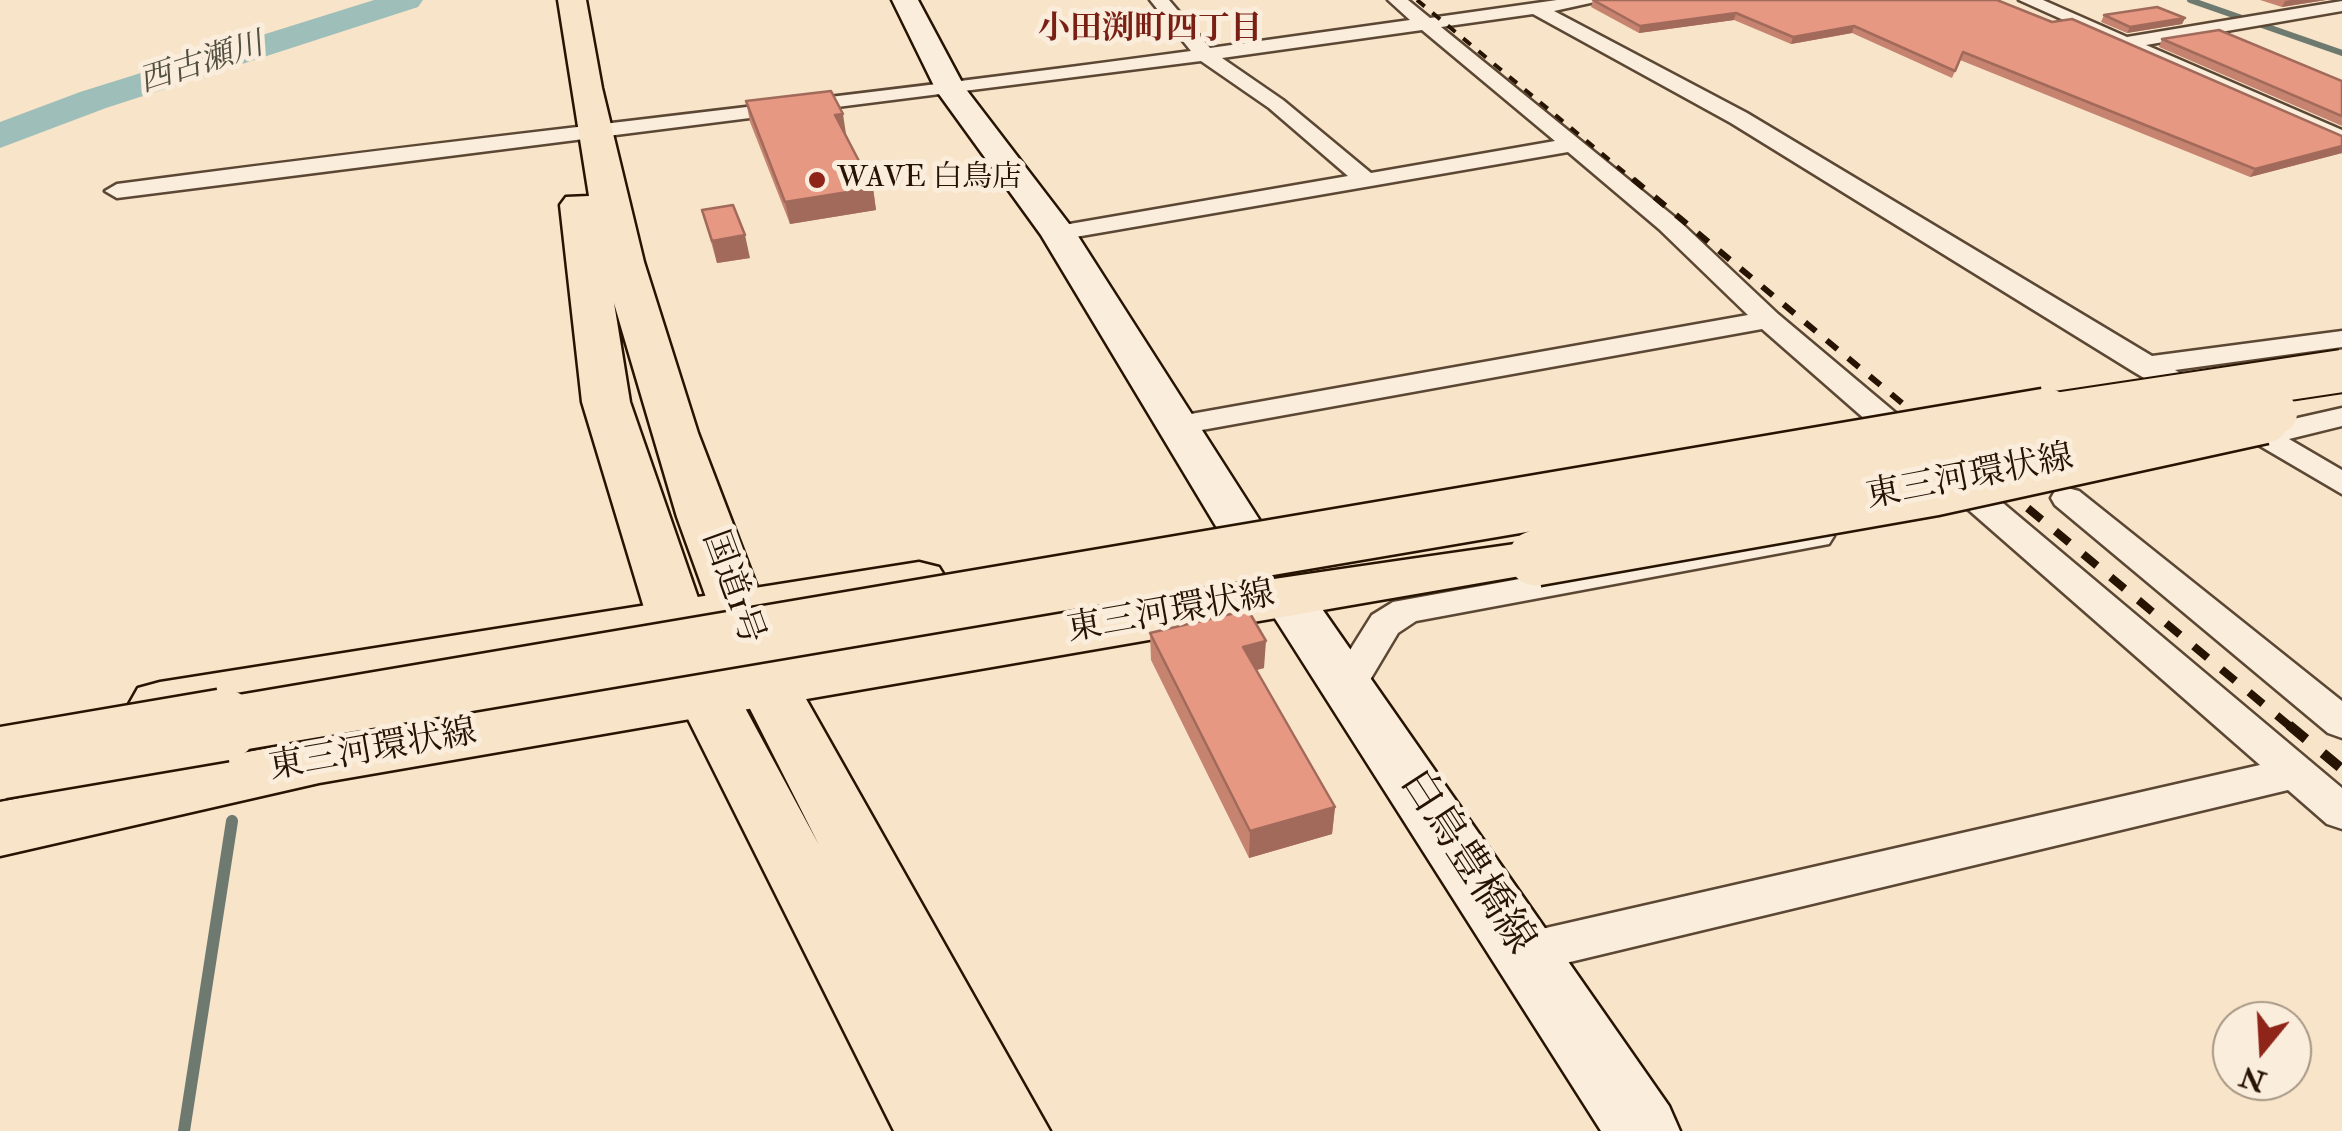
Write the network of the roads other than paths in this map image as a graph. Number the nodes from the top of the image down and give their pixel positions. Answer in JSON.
{"nodes":[{"id":1,"x":549,"y":0,"type":"edge"},
{"id":2,"x":572,"y":0,"type":"edge"},
{"id":3,"x":905,"y":0,"type":"edge"},
{"id":4,"x":1159,"y":0,"type":"edge"},
{"id":5,"x":1397,"y":0,"type":"edge"},
{"id":6,"x":1595,"y":0,"type":"edge"},
{"id":7,"x":2028,"y":0,"type":"edge"},
{"id":8,"x":2342,"y":6,"type":"edge"},
{"id":9,"x":1537,"y":8,"type":"junction"},
{"id":10,"x":1425,"y":24,"type":"junction"},
{"id":11,"x":2128,"y":42,"type":"junction"},
{"id":12,"x":1205,"y":55,"type":"junction"},
{"id":13,"x":950,"y":90,"type":"junction"},
{"id":14,"x":582,"y":132,"type":"junction"},
{"id":15,"x":2342,"y":138,"type":"edge"},
{"id":16,"x":1573,"y":145,"type":"junction"},
{"id":17,"x":1366,"y":181,"type":"junction"},
{"id":18,"x":117,"y":191,"type":"dead end"},
{"id":19,"x":1058,"y":233,"type":"junction"},
{"id":20,"x":1768,"y":320,"type":"junction"},
{"id":21,"x":2342,"y":339,"type":"edge"},
{"id":22,"x":2342,"y":356,"type":"edge"},
{"id":23,"x":2144,"y":366,"type":"junction"},
{"id":24,"x":2342,"y":372,"type":"edge"},
{"id":25,"x":2342,"y":397,"type":"edge"},
{"id":26,"x":2342,"y":417,"type":"edge"},
{"id":27,"x":1174,"y":426,"type":"junction"},
{"id":28,"x":2262,"y":436,"type":"junction"},
{"id":29,"x":2342,"y":484,"type":"edge"},
{"id":30,"x":2067,"y":498,"type":"dead end"},
{"id":31,"x":1987,"y":505,"type":"junction"},
{"id":32,"x":1240,"y":527,"type":"junction"},
{"id":33,"x":1286,"y":595,"type":"junction"},
{"id":34,"x":738,"y":610,"type":"junction"},
{"id":35,"x":676,"y":621,"type":"junction"},
{"id":36,"x":768,"y":683,"type":"junction"},
{"id":37,"x":1347,"y":685,"type":"junction"},
{"id":38,"x":706,"y":693,"type":"junction"},
{"id":39,"x":2342,"y":722,"type":"edge"},
{"id":40,"x":0,"y":734,"type":"edge"},
{"id":41,"x":0,"y":763,"type":"edge"},
{"id":42,"x":2296,"y":772,"type":"junction"},
{"id":43,"x":2342,"y":812,"type":"edge"},
{"id":44,"x":0,"y":829,"type":"edge"},
{"id":45,"x":1524,"y":953,"type":"junction"},
{"id":46,"x":937,"y":1131,"type":"edge"},
{"id":47,"x":1009,"y":1131,"type":"edge"},
{"id":48,"x":1643,"y":1131,"type":"edge"}],
"edges":[{"from":1,"to":14,"type":"main road","name":"国道1号"},
{"from":2,"to":14,"type":"main road","name":"国道1号"},
{"from":3,"to":13,"type":"main road"},
{"from":4,"to":12,"type":"street"},
{"from":5,"to":10,"type":"street"},
{"from":6,"to":9,"type":"street"},
{"from":7,"to":11,"type":"street"},
{"from":8,"to":11,"type":"street"},
{"from":9,"to":10,"type":"street"},
{"from":9,"to":23,"type":"street"},
{"from":10,"to":12,"type":"street"},
{"from":10,"to":16,"type":"street"},
{"from":11,"to":15,"type":"street"},
{"from":12,"to":13,"type":"street"},
{"from":12,"to":17,"type":"street"},
{"from":13,"to":14,"type":"street"},
{"from":13,"to":19,"type":"main road"},
{"from":14,"to":18,"type":"street"},
{"from":14,"to":34,"type":"main road","name":"国道1号"},
{"from":14,"to":35,"type":"main road","name":"国道1号"},
{"from":16,"to":17,"type":"street"},
{"from":16,"to":20,"type":"street"},
{"from":17,"to":19,"type":"street"},
{"from":19,"to":27,"type":"main road"},
{"from":20,"to":27,"type":"street"},
{"from":20,"to":31,"type":"street"},
{"from":21,"to":23,"type":"street"},
{"from":22,"to":32,"type":"main road","name":"東三河環状線"},
{"from":23,"to":28,"type":"street"},
{"from":24,"to":41,"type":"main road","name":"東三河環状線","bridge":true},
{"from":25,"to":33,"type":"main road","name":"東三河環状線","bridge":true},
{"from":26,"to":28,"type":"street"},
{"from":27,"to":32,"type":"main road"},
{"from":28,"to":29,"type":"street"},
{"from":30,"to":39,"type":"street"},
{"from":31,"to":37,"type":"street"},
{"from":31,"to":42,"type":"street"},
{"from":32,"to":34,"type":"main road","name":"東三河環状線"},
{"from":33,"to":36,"type":"main road","name":"東三河環状線"},
{"from":33,"to":37,"type":"main road","name":"白鳥豊橋線"},
{"from":34,"to":35,"type":"main road","name":"東三河環状線"},
{"from":34,"to":36,"type":"main road","name":"国道1号"},
{"from":35,"to":38,"type":"main road","name":"国道1号"},
{"from":35,"to":40,"type":"main road","name":"東三河環状線"},
{"from":36,"to":38,"type":"main road","name":"東三河環状線"},
{"from":36,"to":47,"type":"main road","name":"国道1号"},
{"from":37,"to":45,"type":"main road","name":"白鳥豊橋線"},
{"from":38,"to":44,"type":"main road","name":"東三河環状線"},
{"from":38,"to":46,"type":"main road","name":"国道1号"},
{"from":42,"to":43,"type":"street"},
{"from":42,"to":45,"type":"street"},
{"from":45,"to":48,"type":"main road","name":"白鳥豊橋線"}]}
